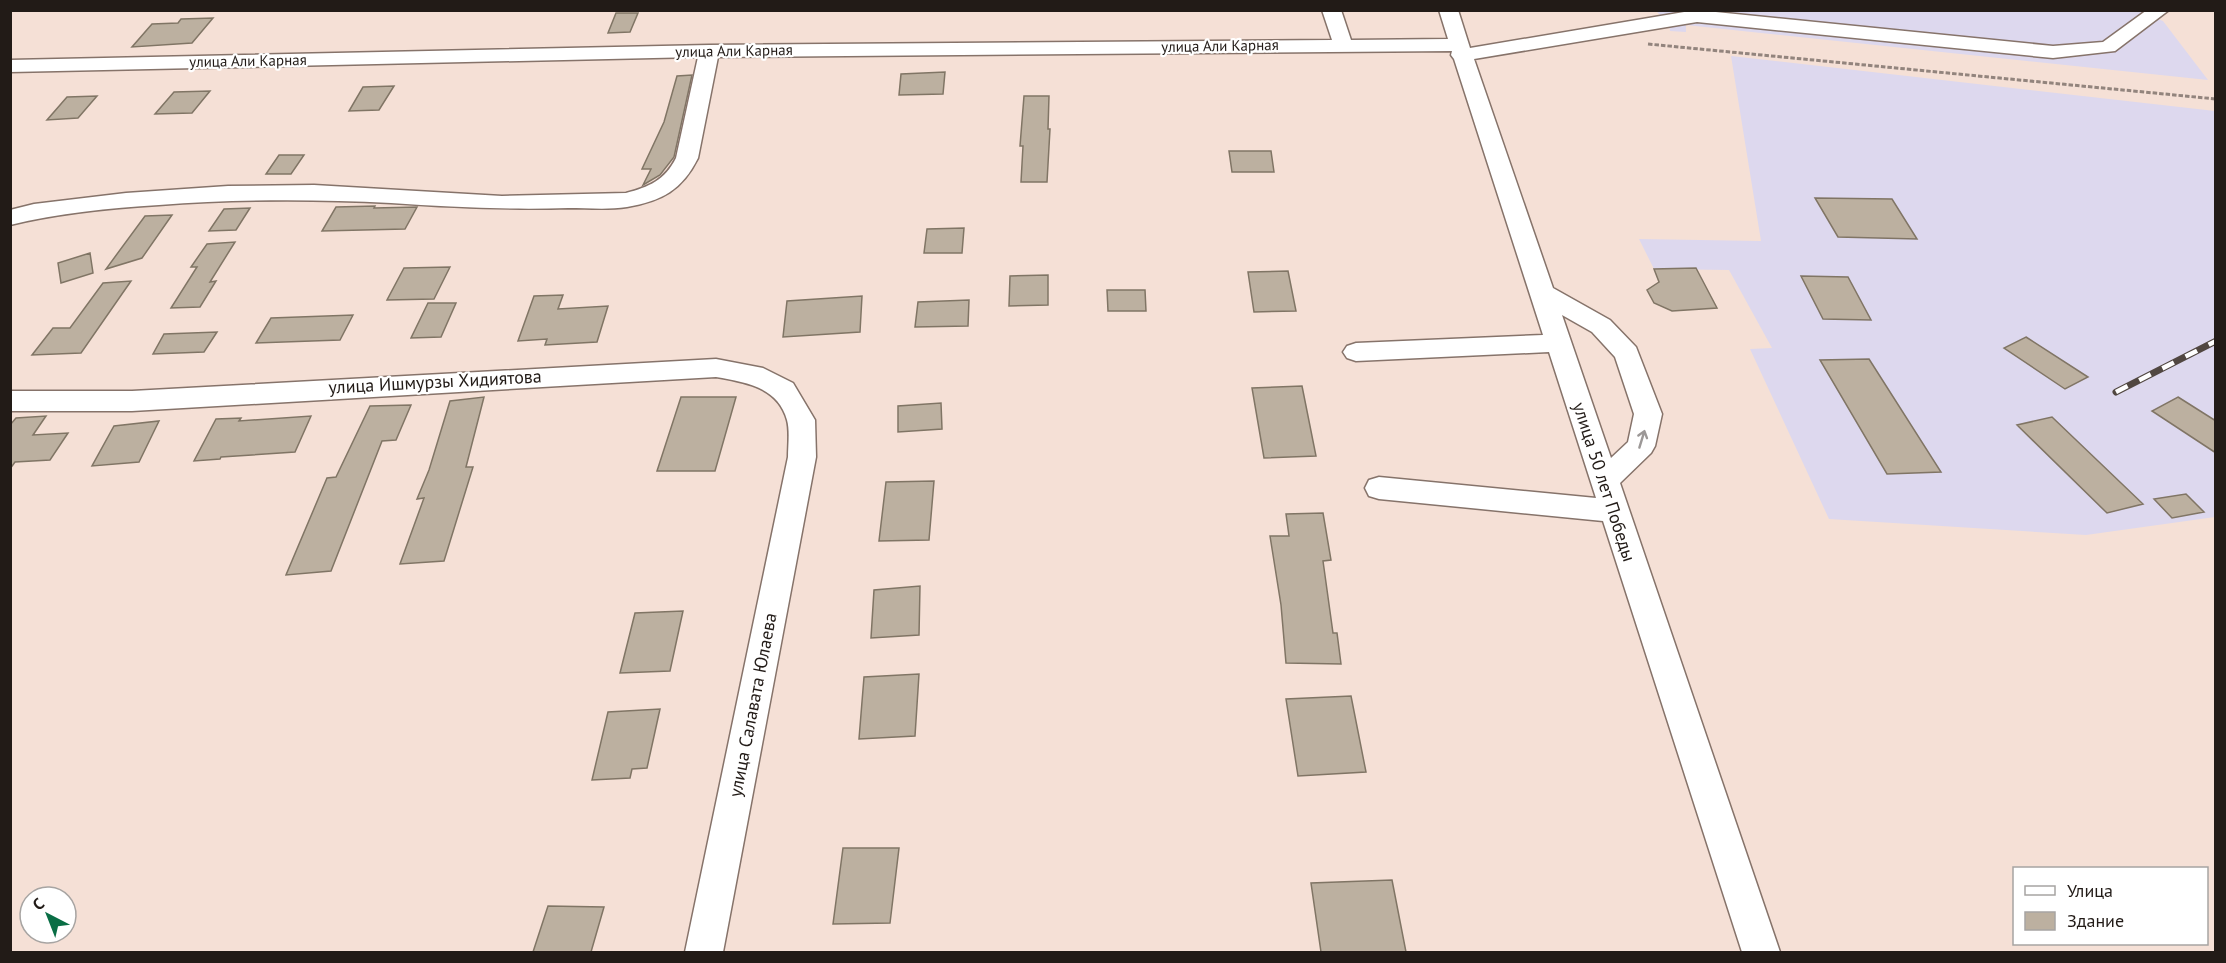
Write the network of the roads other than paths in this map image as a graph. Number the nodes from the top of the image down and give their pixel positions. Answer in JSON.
{"nodes":[{"id":1,"x":1331,"y":10,"type":"edge"},
{"id":2,"x":1448,"y":10,"type":"edge"},
{"id":3,"x":2160,"y":10,"type":"edge"},
{"id":4,"x":1342,"y":44,"type":"junction"},
{"id":5,"x":1460,"y":50,"type":"junction"},
{"id":6,"x":709,"y":51,"type":"junction"},
{"id":7,"x":10,"y":66,"type":"edge"},
{"id":8,"x":10,"y":218,"type":"edge"},
{"id":9,"x":1540,"y":292,"type":"junction"},
{"id":10,"x":1558,"y":343,"type":"junction"},
{"id":11,"x":1356,"y":352,"type":"dead end"},
{"id":12,"x":10,"y":401,"type":"edge"},
{"id":13,"x":802,"y":457,"type":"joint"},
{"id":14,"x":1604,"y":481,"type":"junction"},
{"id":15,"x":1379,"y":488,"type":"dead end"},
{"id":16,"x":1614,"y":511,"type":"junction"},
{"id":17,"x":704,"y":952,"type":"edge"},
{"id":18,"x":1761,"y":952,"type":"edge"}],
"edges":[{"from":1,"to":4,"type":"street"},
{"from":2,"to":5,"type":"street","name":"улица 50 лет Победы"},
{"from":3,"to":5,"type":"street","name":"улица Али Карная"},
{"from":4,"to":5,"type":"street","name":"улица Али Карная"},
{"from":4,"to":6,"type":"street","name":"улица Али Карная"},
{"from":5,"to":9,"type":"street","name":"улица 50 лет Победы"},
{"from":6,"to":7,"type":"street","name":"улица Али Карная"},
{"from":6,"to":8,"type":"street"},
{"from":9,"to":10,"type":"street","name":"улица 50 лет Победы"},
{"from":14,"to":9,"type":"street","one_way":true},
{"from":10,"to":11,"type":"street"},
{"from":10,"to":14,"type":"street","name":"улица 50 лет Победы"},
{"from":12,"to":13,"type":"street","name":"улица Ишмурзы Хидиятова"},
{"from":13,"to":17,"type":"street","name":"улица Салавата Юлаева"},
{"from":14,"to":16,"type":"street","name":"улица 50 лет Победы"},
{"from":15,"to":16,"type":"street"},
{"from":16,"to":18,"type":"street","name":"улица 50 лет Победы"}]}
